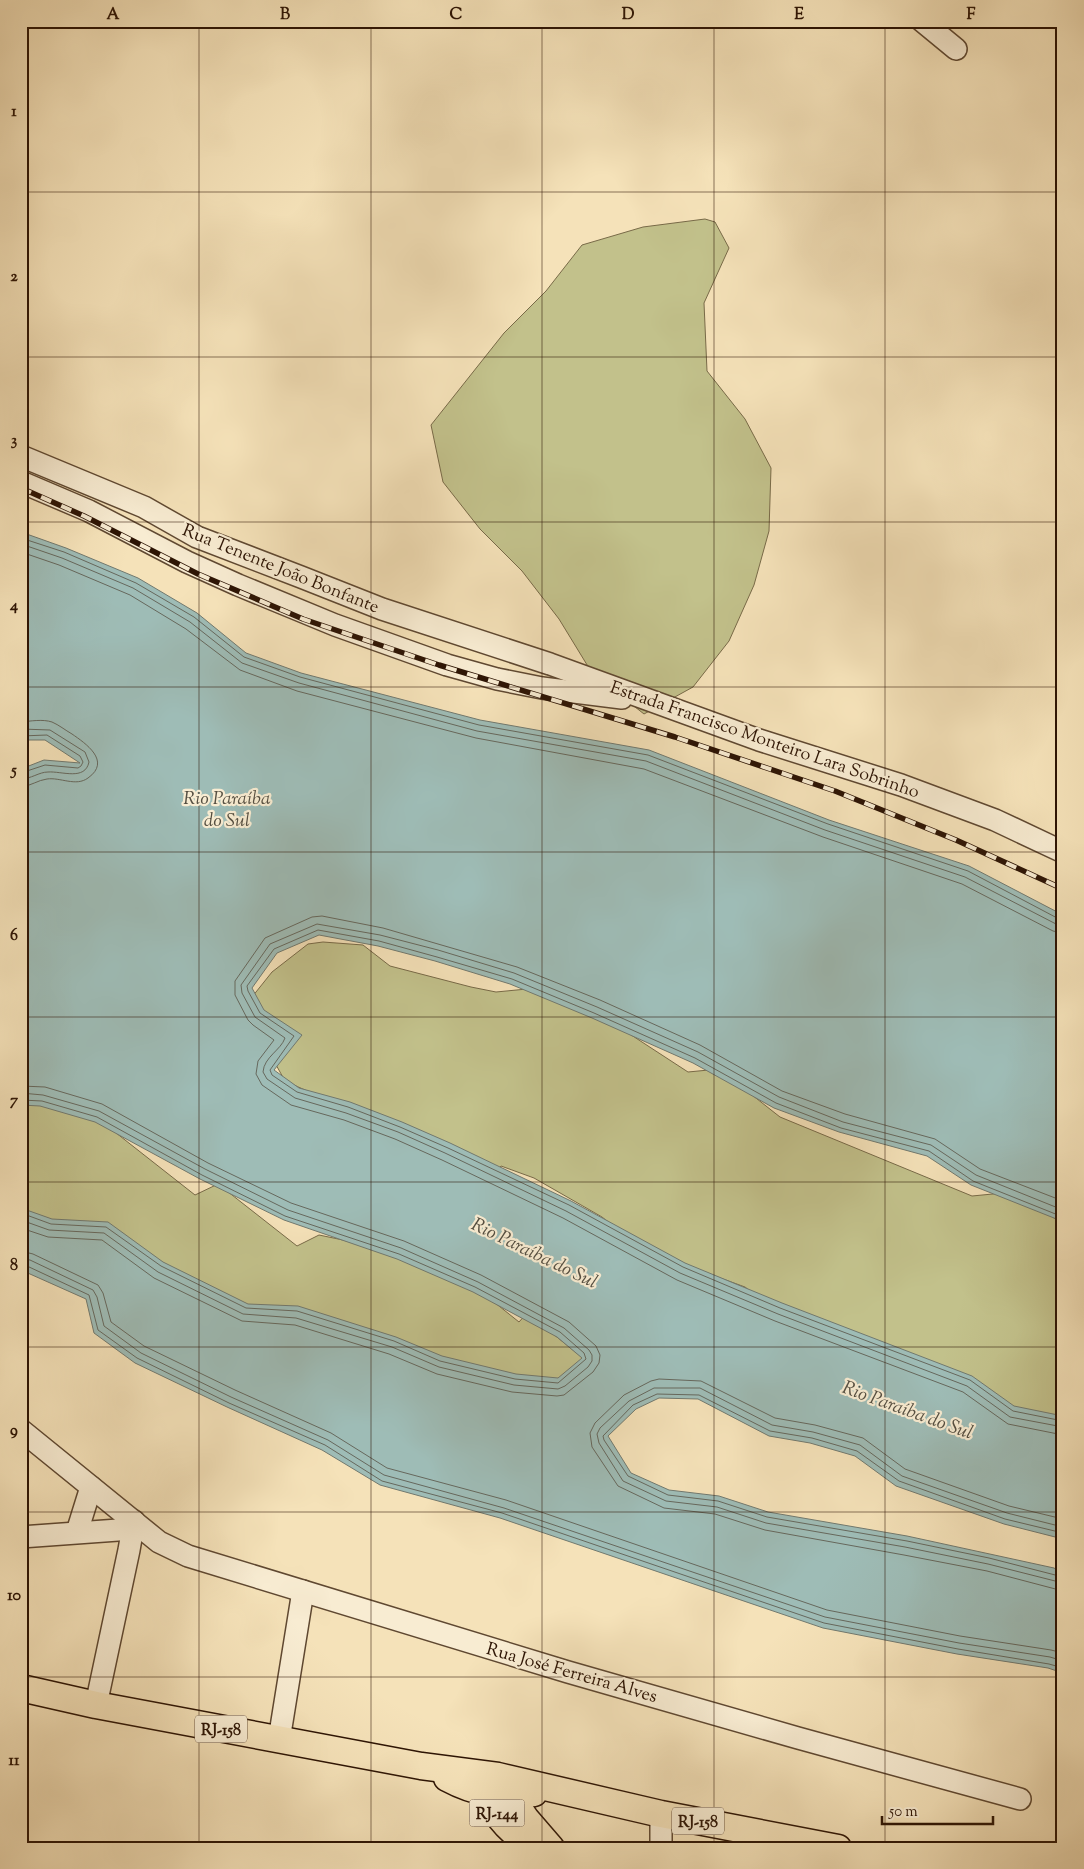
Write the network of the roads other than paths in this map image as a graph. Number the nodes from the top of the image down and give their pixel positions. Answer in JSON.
{"nodes":[{"id":1,"x":922,"y":21,"type":"edge"},
{"id":2,"x":956,"y":49,"type":"dead end"},
{"id":3,"x":21,"y":456,"type":"edge"},
{"id":4,"x":21,"y":482,"type":"edge"},
{"id":5,"x":463,"y":634,"type":"junction"},
{"id":6,"x":396,"y":647,"type":"junction"},
{"id":7,"x":652,"y":701,"type":"junction"},
{"id":8,"x":1063,"y":852,"type":"edge"},
{"id":9,"x":21,"y":1430,"type":"edge"},
{"id":10,"x":91,"y":1487,"type":"junction"},
{"id":11,"x":133,"y":1525,"type":"junction"},
{"id":12,"x":77,"y":1532,"type":"junction"},
{"id":13,"x":21,"y":1537,"type":"edge"},
{"id":14,"x":303,"y":1591,"type":"junction"},
{"id":15,"x":21,"y":1688,"type":"edge"},
{"id":16,"x":96,"y":1705,"type":"junction"},
{"id":17,"x":279,"y":1740,"type":"junction"},
{"id":18,"x":490,"y":1784,"type":"junction"},
{"id":19,"x":1020,"y":1799,"type":"dead end"},
{"id":20,"x":661,"y":1814,"type":"junction"},
{"id":21,"x":532,"y":1848,"type":"edge"},
{"id":22,"x":551,"y":1848,"type":"edge"},
{"id":23,"x":661,"y":1848,"type":"edge"},
{"id":24,"x":838,"y":1848,"type":"edge"}],
"edges":[{"from":1,"to":2,"type":"street"},
{"from":3,"to":5,"type":"street","name":"Rua Tenente João Bonfante"},
{"from":4,"to":6,"type":"street"},
{"from":5,"to":6,"type":"street"},
{"from":5,"to":7,"type":"street","name":"Estrada Francisco Monteiro Lara Sobrinho"},
{"from":6,"to":7,"type":"street"},
{"from":7,"to":8,"type":"street","name":"Estrada Francisco Monteiro Lara Sobrinho"},
{"from":9,"to":10,"type":"street","name":"Rua José Ferreira Alves"},
{"from":10,"to":11,"type":"street","name":"Rua José Ferreira Alves"},
{"from":10,"to":12,"type":"street"},
{"from":11,"to":12,"type":"street"},
{"from":11,"to":14,"type":"street","name":"Rua José Ferreira Alves"},
{"from":11,"to":16,"type":"street"},
{"from":12,"to":13,"type":"street"},
{"from":14,"to":17,"type":"street"},
{"from":14,"to":19,"type":"street","name":"Rua José Ferreira Alves"},
{"from":15,"to":16,"type":"main road","number":"RJ-158"},
{"from":16,"to":17,"type":"main road","number":"RJ-158"},
{"from":17,"to":18,"type":"main road","number":"RJ-158"},
{"from":18,"to":20,"type":"main road","number":"RJ-158"},
{"from":18,"to":21,"type":"main road","number":"RJ-144"},
{"from":18,"to":22,"type":"main road","number":"RJ-144"},
{"from":20,"to":23,"type":"street"},
{"from":20,"to":24,"type":"main road","number":"RJ-158"}]}
